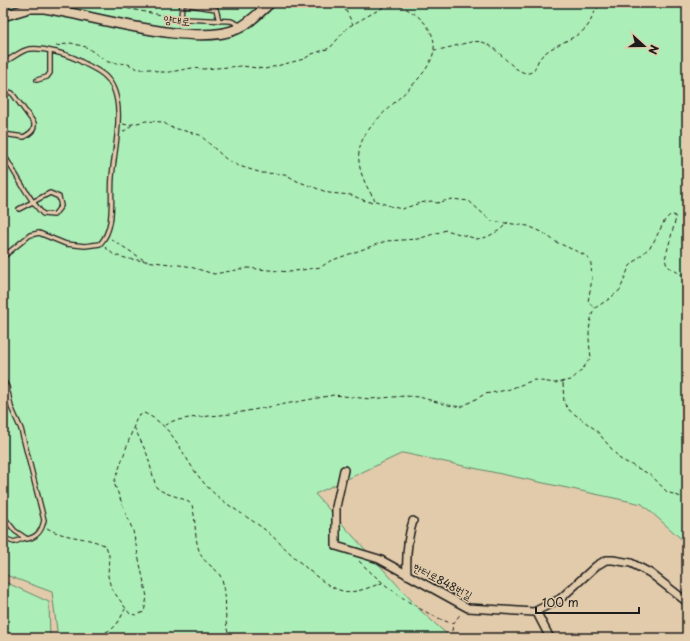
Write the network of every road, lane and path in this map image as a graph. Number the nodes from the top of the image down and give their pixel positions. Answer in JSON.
{"nodes":[{"id":1,"x":8,"y":3,"type":"edge"},
{"id":2,"x":100,"y":3,"type":"edge"},
{"id":3,"x":182,"y":3,"type":"edge"},
{"id":4,"x":270,"y":3,"type":"edge"},
{"id":5,"x":345,"y":3,"type":"edge"},
{"id":6,"x":610,"y":3,"type":"edge"},
{"id":7,"x":3,"y":4,"type":"edge"},
{"id":8,"x":3,"y":16,"type":"edge"},
{"id":9,"x":182,"y":19,"type":"junction"},
{"id":10,"x":219,"y":21,"type":"junction"},
{"id":11,"x":353,"y":24,"type":"junction"},
{"id":12,"x":241,"y":26,"type":"junction"},
{"id":13,"x":433,"y":50,"type":"junction"},
{"id":14,"x":50,"y":52,"type":"junction"},
{"id":15,"x":3,"y":62,"type":"edge"},
{"id":16,"x":37,"y":80,"type":"dead end"},
{"id":17,"x":3,"y":95,"type":"edge"},
{"id":18,"x":118,"y":120,"type":"junction"},
{"id":19,"x":132,"y":124,"type":"junction"},
{"id":20,"x":3,"y":134,"type":"edge"},
{"id":21,"x":116,"y":140,"type":"junction"},
{"id":22,"x":3,"y":153,"type":"edge"},
{"id":23,"x":376,"y":201,"type":"junction"},
{"id":24,"x":34,"y":202,"type":"junction"},
{"id":25,"x":19,"y":209,"type":"dead end"},
{"id":26,"x":509,"y":222,"type":"junction"},
{"id":27,"x":108,"y":237,"type":"junction"},
{"id":28,"x":100,"y":244,"type":"junction"},
{"id":29,"x":3,"y":257,"type":"edge"},
{"id":30,"x":148,"y":262,"type":"junction"},
{"id":31,"x":687,"y":278,"type":"edge"},
{"id":32,"x":594,"y":308,"type":"junction"},
{"id":33,"x":3,"y":380,"type":"edge"},
{"id":34,"x":563,"y":383,"type":"junction"},
{"id":35,"x":164,"y":425,"type":"junction"},
{"id":36,"x":133,"y":426,"type":"junction"},
{"id":37,"x":344,"y":470,"type":"dead end"},
{"id":38,"x":687,"y":499,"type":"edge"},
{"id":39,"x":3,"y":516,"type":"edge"},
{"id":40,"x":413,"y":521,"type":"dead end"},
{"id":41,"x":43,"y":525,"type":"junction"},
{"id":42,"x":3,"y":538,"type":"edge"},
{"id":43,"x":25,"y":538,"type":"junction"},
{"id":44,"x":357,"y":559,"type":"dead end"},
{"id":45,"x":406,"y":575,"type":"junction"},
{"id":46,"x":382,"y":583,"type":"junction"},
{"id":47,"x":687,"y":602,"type":"edge"},
{"id":48,"x":126,"y":608,"type":"junction"},
{"id":49,"x":468,"y":608,"type":"junction"},
{"id":50,"x":536,"y":611,"type":"junction"},
{"id":51,"x":453,"y":624,"type":"junction"},
{"id":52,"x":94,"y":638,"type":"edge"},
{"id":53,"x":230,"y":638,"type":"edge"},
{"id":54,"x":448,"y":638,"type":"edge"},
{"id":55,"x":451,"y":638,"type":"edge"},
{"id":56,"x":550,"y":638,"type":"edge"}],
"edges":[{"from":1,"to":7,"type":"path"},
{"from":2,"to":9,"type":"path"},
{"from":3,"to":9,"type":"lane"},
{"from":3,"to":10,"type":"lane"},
{"from":4,"to":12,"type":"street","name":"양대로"},
{"from":5,"to":11,"type":"path"},
{"from":6,"to":13,"type":"path"},
{"from":8,"to":12,"type":"street","name":"양대로"},
{"from":9,"to":10,"type":"lane"},
{"from":10,"to":12,"type":"lane"},
{"from":11,"to":13,"type":"path"},
{"from":11,"to":14,"type":"path"},
{"from":13,"to":23,"type":"path"},
{"from":14,"to":15,"type":"lane"},
{"from":14,"to":16,"type":"lane"},
{"from":14,"to":18,"type":"lane"},
{"from":17,"to":20,"type":"lane"},
{"from":18,"to":19,"type":"path"},
{"from":18,"to":21,"type":"lane"},
{"from":19,"to":21,"type":"path"},
{"from":19,"to":23,"type":"path"},
{"from":21,"to":27,"type":"lane"},
{"from":22,"to":24,"type":"lane"},
{"from":23,"to":26,"type":"path"},
{"from":24,"to":24,"type":"lane"},
{"from":24,"to":25,"type":"lane"},
{"from":26,"to":30,"type":"path"},
{"from":26,"to":32,"type":"path"},
{"from":27,"to":28,"type":"lane"},
{"from":27,"to":30,"type":"path"},
{"from":28,"to":29,"type":"lane"},
{"from":28,"to":30,"type":"path"},
{"from":31,"to":32,"type":"path"},
{"from":32,"to":34,"type":"path"},
{"from":33,"to":41,"type":"lane"},
{"from":34,"to":35,"type":"path"},
{"from":34,"to":38,"type":"path"},
{"from":35,"to":36,"type":"path"},
{"from":35,"to":46,"type":"path"},
{"from":36,"to":48,"type":"path"},
{"from":36,"to":53,"type":"path"},
{"from":37,"to":45,"type":"street","name":"한터로848번길"},
{"from":39,"to":43,"type":"lane"},
{"from":40,"to":45,"type":"street"},
{"from":41,"to":43,"type":"lane"},
{"from":41,"to":48,"type":"path"},
{"from":42,"to":43,"type":"lane"},
{"from":44,"to":46,"type":"path"},
{"from":45,"to":49,"type":"street","name":"한터로848번길"},
{"from":46,"to":51,"type":"path"},
{"from":47,"to":50,"type":"street","name":"한터로848번길"},
{"from":48,"to":52,"type":"path"},
{"from":49,"to":50,"type":"street","name":"한터로848번길"},
{"from":49,"to":51,"type":"path"},
{"from":50,"to":56,"type":"street"},
{"from":51,"to":55,"type":"path"},
{"from":54,"to":55,"type":"path"}]}
